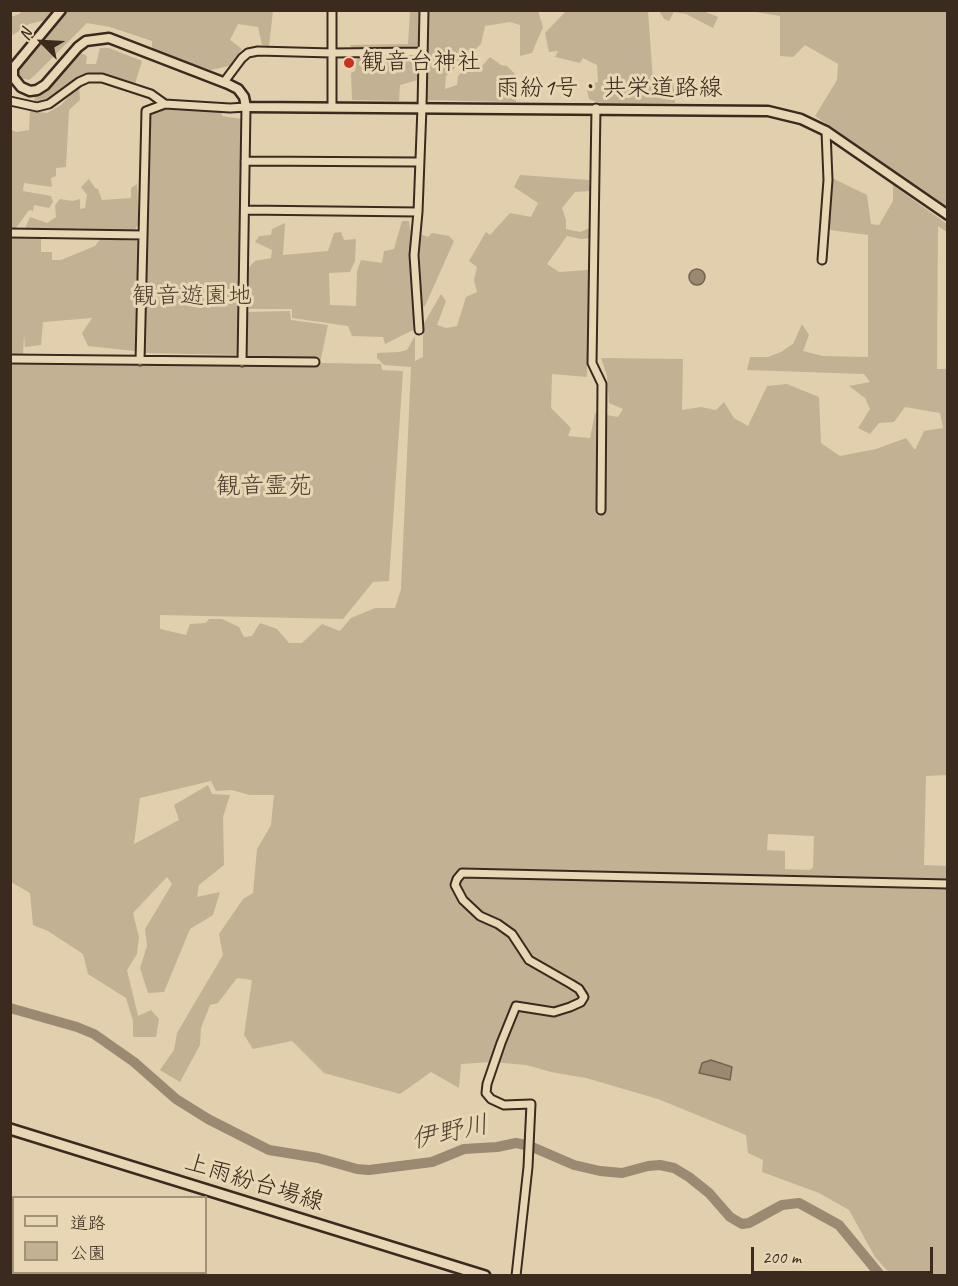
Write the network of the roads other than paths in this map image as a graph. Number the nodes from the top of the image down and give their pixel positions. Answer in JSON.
{"nodes":[{"id":1,"x":61,"y":10,"type":"edge"},
{"id":2,"x":332,"y":10,"type":"edge"},
{"id":3,"x":424,"y":10,"type":"edge"},
{"id":4,"x":332,"y":52,"type":"junction"},
{"id":5,"x":423,"y":52,"type":"junction"},
{"id":6,"x":224,"y":82,"type":"junction"},
{"id":7,"x":21,"y":87,"type":"junction"},
{"id":8,"x":11,"y":102,"type":"edge"},
{"id":9,"x":165,"y":104,"type":"junction"},
{"id":10,"x":246,"y":107,"type":"junction"},
{"id":11,"x":332,"y":107,"type":"junction"},
{"id":12,"x":422,"y":107,"type":"junction"},
{"id":13,"x":596,"y":108,"type":"junction"},
{"id":14,"x":826,"y":131,"type":"junction"},
{"id":15,"x":245,"y":161,"type":"junction"},
{"id":16,"x":419,"y":162,"type":"junction"},
{"id":17,"x":245,"y":210,"type":"junction"},
{"id":18,"x":418,"y":212,"type":"junction"},
{"id":19,"x":948,"y":215,"type":"edge"},
{"id":20,"x":10,"y":233,"type":"edge"},
{"id":21,"x":143,"y":235,"type":"junction"},
{"id":22,"x":822,"y":260,"type":"dead end"},
{"id":23,"x":419,"y":330,"type":"dead end"},
{"id":24,"x":10,"y":359,"type":"edge"},
{"id":25,"x":140,"y":361,"type":"junction"},
{"id":26,"x":242,"y":362,"type":"junction"},
{"id":27,"x":315,"y":362,"type":"dead end"},
{"id":28,"x":601,"y":510,"type":"dead end"},
{"id":29,"x":948,"y":884,"type":"edge"},
{"id":30,"x":10,"y":1129,"type":"edge"},
{"id":31,"x":485,"y":1275,"type":"edge"},
{"id":32,"x":516,"y":1275,"type":"edge"}],
"edges":[{"from":1,"to":7,"type":"street"},
{"from":2,"to":4,"type":"street"},
{"from":3,"to":5,"type":"street"},
{"from":4,"to":5,"type":"street"},
{"from":4,"to":6,"type":"street"},
{"from":4,"to":11,"type":"street"},
{"from":5,"to":12,"type":"street"},
{"from":6,"to":7,"type":"street"},
{"from":6,"to":10,"type":"street"},
{"from":7,"to":8,"type":"street"},
{"from":8,"to":9,"type":"street"},
{"from":9,"to":10,"type":"street"},
{"from":9,"to":21,"type":"street"},
{"from":10,"to":11,"type":"street","name":"雨紛1号・共栄道路線"},
{"from":10,"to":15,"type":"street"},
{"from":11,"to":12,"type":"street","name":"雨紛1号・共栄道路線"},
{"from":12,"to":13,"type":"street","name":"雨紛1号・共栄道路線"},
{"from":12,"to":16,"type":"street"},
{"from":13,"to":14,"type":"street","name":"雨紛1号・共栄道路線"},
{"from":13,"to":28,"type":"street"},
{"from":14,"to":19,"type":"street","name":"雨紛1号・共栄道路線"},
{"from":14,"to":22,"type":"street"},
{"from":15,"to":16,"type":"street"},
{"from":15,"to":17,"type":"street"},
{"from":16,"to":18,"type":"street"},
{"from":17,"to":18,"type":"street"},
{"from":17,"to":26,"type":"street"},
{"from":18,"to":23,"type":"street"},
{"from":20,"to":21,"type":"street"},
{"from":21,"to":25,"type":"street"},
{"from":24,"to":25,"type":"street"},
{"from":25,"to":26,"type":"street"},
{"from":26,"to":27,"type":"street"},
{"from":29,"to":32,"type":"street"},
{"from":30,"to":31,"type":"main road","name":"上雨紛台場線"}]}
